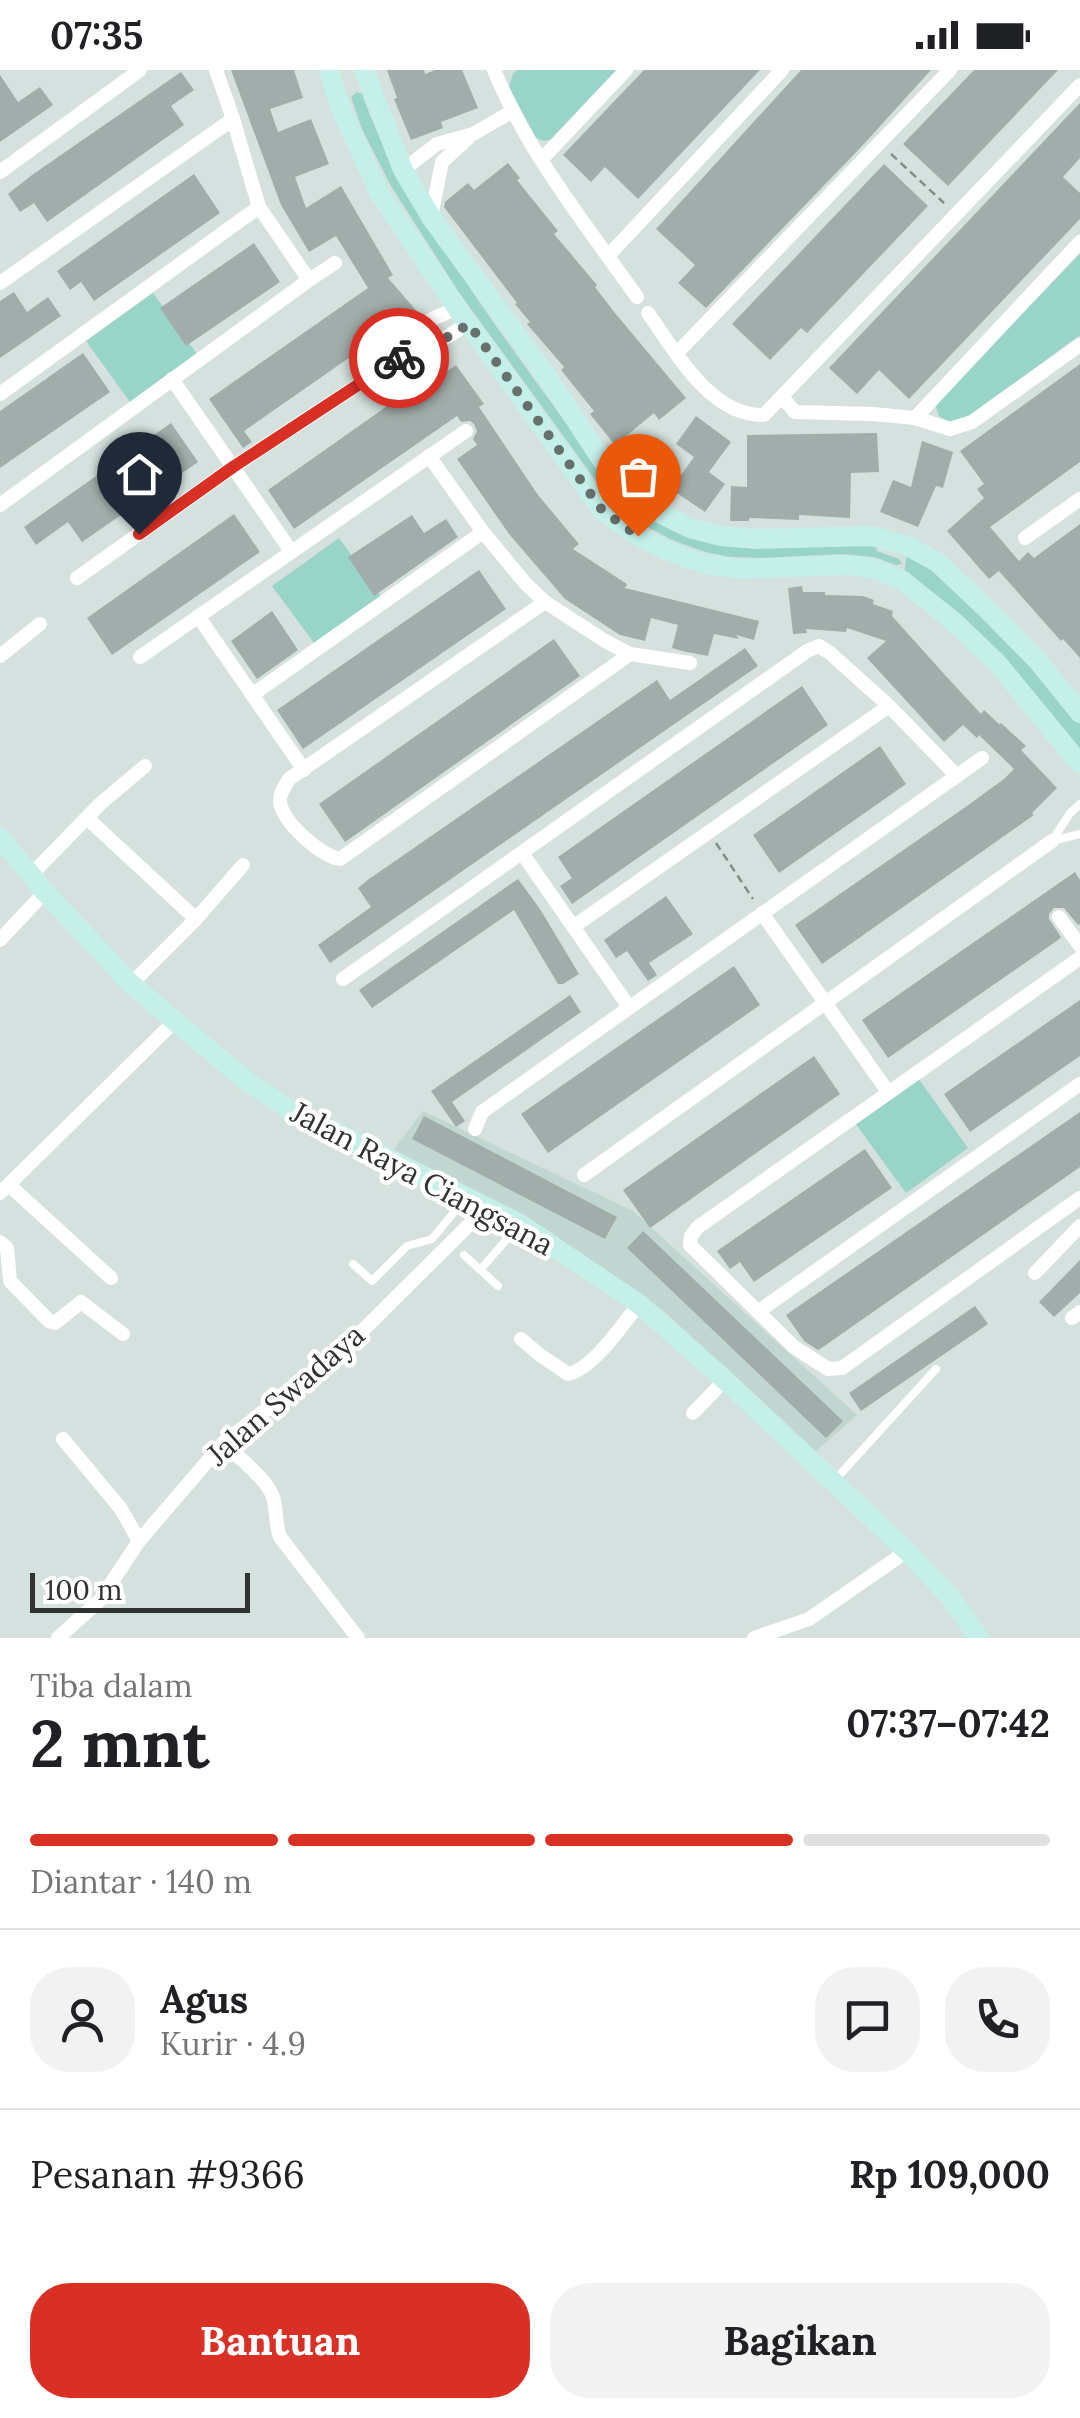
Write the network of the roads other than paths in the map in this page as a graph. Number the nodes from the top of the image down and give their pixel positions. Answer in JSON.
{"nodes":[{"id":1,"x":140,"y":70,"type":"edge"},
{"id":2,"x":216,"y":70,"type":"edge"},
{"id":3,"x":329,"y":70,"type":"edge"},
{"id":4,"x":364,"y":70,"type":"edge"},
{"id":5,"x":626,"y":70,"type":"edge"},
{"id":6,"x":782,"y":70,"type":"edge"},
{"id":7,"x":950,"y":70,"type":"edge"},
{"id":8,"x":500,"y":73,"type":"edge"},
{"id":9,"x":1080,"y":84,"type":"edge"},
{"id":10,"x":513,"y":111,"type":"junction"},
{"id":11,"x":233,"y":119,"type":"junction"},
{"id":12,"x":472,"y":134,"type":"junction"},
{"id":13,"x":542,"y":159,"type":"junction"},
{"id":14,"x":403,"y":170,"type":"junction"},
{"id":15,"x":0,"y":172,"type":"edge"},
{"id":16,"x":259,"y":207,"type":"junction"},
{"id":17,"x":431,"y":217,"type":"junction"},
{"id":18,"x":1080,"y":242,"type":"edge"},
{"id":19,"x":608,"y":256,"type":"junction"},
{"id":20,"x":335,"y":263,"type":"dead end"},
{"id":21,"x":309,"y":280,"type":"junction"},
{"id":22,"x":0,"y":283,"type":"edge"},
{"id":23,"x":637,"y":297,"type":"dead end"},
{"id":24,"x":648,"y":313,"type":"dead end"},
{"id":25,"x":463,"y":316,"type":"junction"},
{"id":26,"x":1080,"y":345,"type":"edge"},
{"id":27,"x":408,"y":352,"type":"junction"},
{"id":28,"x":678,"y":353,"type":"junction"},
{"id":29,"x":172,"y":380,"type":"junction"},
{"id":30,"x":0,"y":394,"type":"edge"},
{"id":31,"x":782,"y":397,"type":"junction"},
{"id":32,"x":915,"y":418,"type":"junction"},
{"id":33,"x":466,"y":431,"type":"dead end"},
{"id":34,"x":429,"y":456,"type":"junction"},
{"id":35,"x":233,"y":467,"type":"junction"},
{"id":36,"x":1080,"y":499,"type":"edge"},
{"id":37,"x":0,"y":505,"type":"edge"},
{"id":38,"x":482,"y":532,"type":"junction"},
{"id":39,"x":1025,"y":538,"type":"dead end"},
{"id":40,"x":908,"y":546,"type":"junction"},
{"id":41,"x":291,"y":551,"type":"junction"},
{"id":42,"x":76,"y":578,"type":"dead end"},
{"id":43,"x":903,"y":581,"type":"junction"},
{"id":44,"x":545,"y":602,"type":"junction"},
{"id":45,"x":198,"y":616,"type":"junction"},
{"id":46,"x":40,"y":624,"type":"dead end"},
{"id":47,"x":630,"y":654,"type":"junction"},
{"id":48,"x":0,"y":656,"type":"edge"},
{"id":49,"x":140,"y":657,"type":"dead end"},
{"id":50,"x":690,"y":663,"type":"dead end"},
{"id":51,"x":252,"y":695,"type":"junction"},
{"id":52,"x":889,"y":706,"type":"junction"},
{"id":53,"x":1080,"y":713,"type":"edge"},
{"id":54,"x":982,"y":758,"type":"dead end"},
{"id":55,"x":1080,"y":764,"type":"edge"},
{"id":56,"x":145,"y":766,"type":"dead end"},
{"id":57,"x":304,"y":770,"type":"junction"},
{"id":58,"x":957,"y":776,"type":"junction"},
{"id":59,"x":1080,"y":804,"type":"edge"},
{"id":60,"x":87,"y":818,"type":"junction"},
{"id":61,"x":1080,"y":834,"type":"edge"},
{"id":62,"x":0,"y":838,"type":"edge"},
{"id":63,"x":1052,"y":840,"type":"junction"},
{"id":64,"x":522,"y":853,"type":"junction"},
{"id":65,"x":243,"y":865,"type":"dead end"},
{"id":66,"x":31,"y":875,"type":"junction"},
{"id":67,"x":45,"y":892,"type":"junction"},
{"id":68,"x":762,"y":912,"type":"junction"},
{"id":69,"x":1059,"y":917,"type":"dead end"},
{"id":70,"x":196,"y":919,"type":"junction"},
{"id":71,"x":573,"y":927,"type":"junction"},
{"id":72,"x":0,"y":940,"type":"edge"},
{"id":73,"x":1080,"y":946,"type":"edge"},
{"id":74,"x":1080,"y":958,"type":"edge"},
{"id":75,"x":343,"y":979,"type":"dead end"},
{"id":76,"x":130,"y":984,"type":"junction"},
{"id":77,"x":826,"y":1002,"type":"junction"},
{"id":78,"x":629,"y":1007,"type":"junction"},
{"id":79,"x":176,"y":1020,"type":"junction"},
{"id":80,"x":1080,"y":1084,"type":"edge"},
{"id":81,"x":888,"y":1092,"type":"junction"},
{"id":82,"x":475,"y":1129,"type":"dead end"},
{"id":83,"x":584,"y":1175,"type":"dead end"},
{"id":84,"x":4,"y":1189,"type":"edge"},
{"id":85,"x":467,"y":1196,"type":"junction"},
{"id":86,"x":1080,"y":1198,"type":"edge"},
{"id":87,"x":487,"y":1207,"type":"junction"},
{"id":88,"x":520,"y":1224,"type":"junction"},
{"id":89,"x":1080,"y":1226,"type":"edge"},
{"id":90,"x":0,"y":1242,"type":"edge"},
{"id":91,"x":464,"y":1256,"type":"dead end"},
{"id":92,"x":353,"y":1264,"type":"dead end"},
{"id":93,"x":480,"y":1270,"type":"junction"},
{"id":94,"x":1035,"y":1273,"type":"dead end"},
{"id":95,"x":111,"y":1278,"type":"dead end"},
{"id":96,"x":498,"y":1286,"type":"dead end"},
{"id":97,"x":639,"y":1304,"type":"junction"},
{"id":98,"x":760,"y":1311,"type":"junction"},
{"id":99,"x":123,"y":1334,"type":"dead end"},
{"id":100,"x":521,"y":1339,"type":"dead end"},
{"id":101,"x":936,"y":1370,"type":"dead end"},
{"id":102,"x":724,"y":1380,"type":"junction"},
{"id":103,"x":693,"y":1414,"type":"dead end"},
{"id":104,"x":63,"y":1440,"type":"dead end"},
{"id":105,"x":224,"y":1443,"type":"junction"},
{"id":106,"x":834,"y":1481,"type":"junction"},
{"id":107,"x":139,"y":1542,"type":"junction"},
{"id":108,"x":907,"y":1551,"type":"junction"},
{"id":109,"x":58,"y":1638,"type":"edge"},
{"id":110,"x":358,"y":1638,"type":"edge"},
{"id":111,"x":754,"y":1638,"type":"edge"},
{"id":112,"x":978,"y":1638,"type":"edge"}],
"edges":[{"from":1,"to":15,"type":"street"},
{"from":2,"to":11,"type":"street"},
{"from":3,"to":25,"type":"street"},
{"from":4,"to":14,"type":"street"},
{"from":5,"to":13,"type":"street"},
{"from":6,"to":19,"type":"street"},
{"from":7,"to":28,"type":"street"},
{"from":8,"to":10,"type":"street"},
{"from":9,"to":31,"type":"street"},
{"from":10,"to":12,"type":"street"},
{"from":10,"to":13,"type":"street"},
{"from":11,"to":16,"type":"street"},
{"from":11,"to":22,"type":"street"},
{"from":12,"to":14,"type":"street"},
{"from":12,"to":17,"type":"street"},
{"from":13,"to":19,"type":"street"},
{"from":14,"to":17,"type":"street"},
{"from":16,"to":21,"type":"street"},
{"from":16,"to":30,"type":"street"},
{"from":17,"to":40,"type":"street"},
{"from":18,"to":32,"type":"street"},
{"from":19,"to":23,"type":"street"},
{"from":20,"to":21,"type":"street"},
{"from":21,"to":29,"type":"street"},
{"from":24,"to":28,"type":"street"},
{"from":25,"to":27,"type":"street"},
{"from":25,"to":27,"type":"street"},
{"from":25,"to":43,"type":"street"},
{"from":26,"to":32,"type":"street"},
{"from":27,"to":35,"type":"street"},
{"from":28,"to":31,"type":"street"},
{"from":29,"to":35,"type":"street"},
{"from":29,"to":37,"type":"street"},
{"from":31,"to":32,"type":"street"},
{"from":33,"to":34,"type":"street"},
{"from":34,"to":38,"type":"street"},
{"from":34,"to":41,"type":"street"},
{"from":35,"to":41,"type":"street"},
{"from":35,"to":42,"type":"street"},
{"from":36,"to":39,"type":"street"},
{"from":38,"to":44,"type":"street"},
{"from":38,"to":51,"type":"street"},
{"from":40,"to":43,"type":"street"},
{"from":40,"to":53,"type":"street"},
{"from":41,"to":45,"type":"street"},
{"from":43,"to":55,"type":"street"},
{"from":44,"to":47,"type":"street"},
{"from":44,"to":57,"type":"street"},
{"from":45,"to":49,"type":"street"},
{"from":45,"to":51,"type":"street"},
{"from":46,"to":48,"type":"street"},
{"from":47,"to":50,"type":"street"},
{"from":47,"to":57,"type":"street"},
{"from":51,"to":57,"type":"street"},
{"from":52,"to":58,"type":"street"},
{"from":52,"to":64,"type":"street"},
{"from":52,"to":71,"type":"street"},
{"from":54,"to":58,"type":"street"},
{"from":56,"to":60,"type":"street"},
{"from":58,"to":68,"type":"street"},
{"from":59,"to":63,"type":"lane"},
{"from":60,"to":66,"type":"street"},
{"from":60,"to":70,"type":"street"},
{"from":61,"to":63,"type":"lane"},
{"from":62,"to":66,"type":"street","name":"Jalan Raya Ciangsana"},
{"from":63,"to":77,"type":"street"},
{"from":64,"to":71,"type":"street"},
{"from":64,"to":75,"type":"street"},
{"from":65,"to":70,"type":"street"},
{"from":66,"to":67,"type":"street","name":"Jalan Raya Ciangsana"},
{"from":67,"to":72,"type":"street"},
{"from":67,"to":76,"type":"street","name":"Jalan Raya Ciangsana"},
{"from":68,"to":77,"type":"street"},
{"from":68,"to":78,"type":"street"},
{"from":69,"to":73,"type":"street"},
{"from":70,"to":76,"type":"street"},
{"from":71,"to":78,"type":"street"},
{"from":74,"to":81,"type":"street"},
{"from":76,"to":79,"type":"street","name":"Jalan Raya Ciangsana"},
{"from":77,"to":81,"type":"street"},
{"from":77,"to":83,"type":"street"},
{"from":78,"to":82,"type":"street"},
{"from":79,"to":84,"type":"street"},
{"from":79,"to":85,"type":"street","name":"Jalan Raya Ciangsana"},
{"from":80,"to":98,"type":"street"},
{"from":81,"to":98,"type":"street"},
{"from":84,"to":95,"type":"street"},
{"from":85,"to":87,"type":"street","name":"Jalan Raya Ciangsana"},
{"from":85,"to":92,"type":"lane"},
{"from":86,"to":98,"type":"street"},
{"from":87,"to":88,"type":"street","name":"Jalan Raya Ciangsana"},
{"from":87,"to":105,"type":"street","name":"Jalan Swadaya"},
{"from":88,"to":93,"type":"lane"},
{"from":88,"to":97,"type":"street","name":"Jalan Raya Ciangsana"},
{"from":89,"to":94,"type":"street"},
{"from":90,"to":99,"type":"street"},
{"from":91,"to":93,"type":"lane"},
{"from":93,"to":96,"type":"lane"},
{"from":97,"to":100,"type":"street"},
{"from":97,"to":102,"type":"street","name":"Jalan Raya Ciangsana"},
{"from":101,"to":106,"type":"lane"},
{"from":102,"to":103,"type":"street"},
{"from":102,"to":106,"type":"street","name":"Jalan Raya Ciangsana"},
{"from":104,"to":107,"type":"street"},
{"from":105,"to":107,"type":"street","name":"Jalan Swadaya"},
{"from":105,"to":110,"type":"street"},
{"from":106,"to":108,"type":"street","name":"Jalan Raya Ciangsana"},
{"from":107,"to":109,"type":"street","name":"Jalan Swadaya"},
{"from":108,"to":111,"type":"street"},
{"from":108,"to":112,"type":"street","name":"Jalan Raya Ciangsana"}]}
